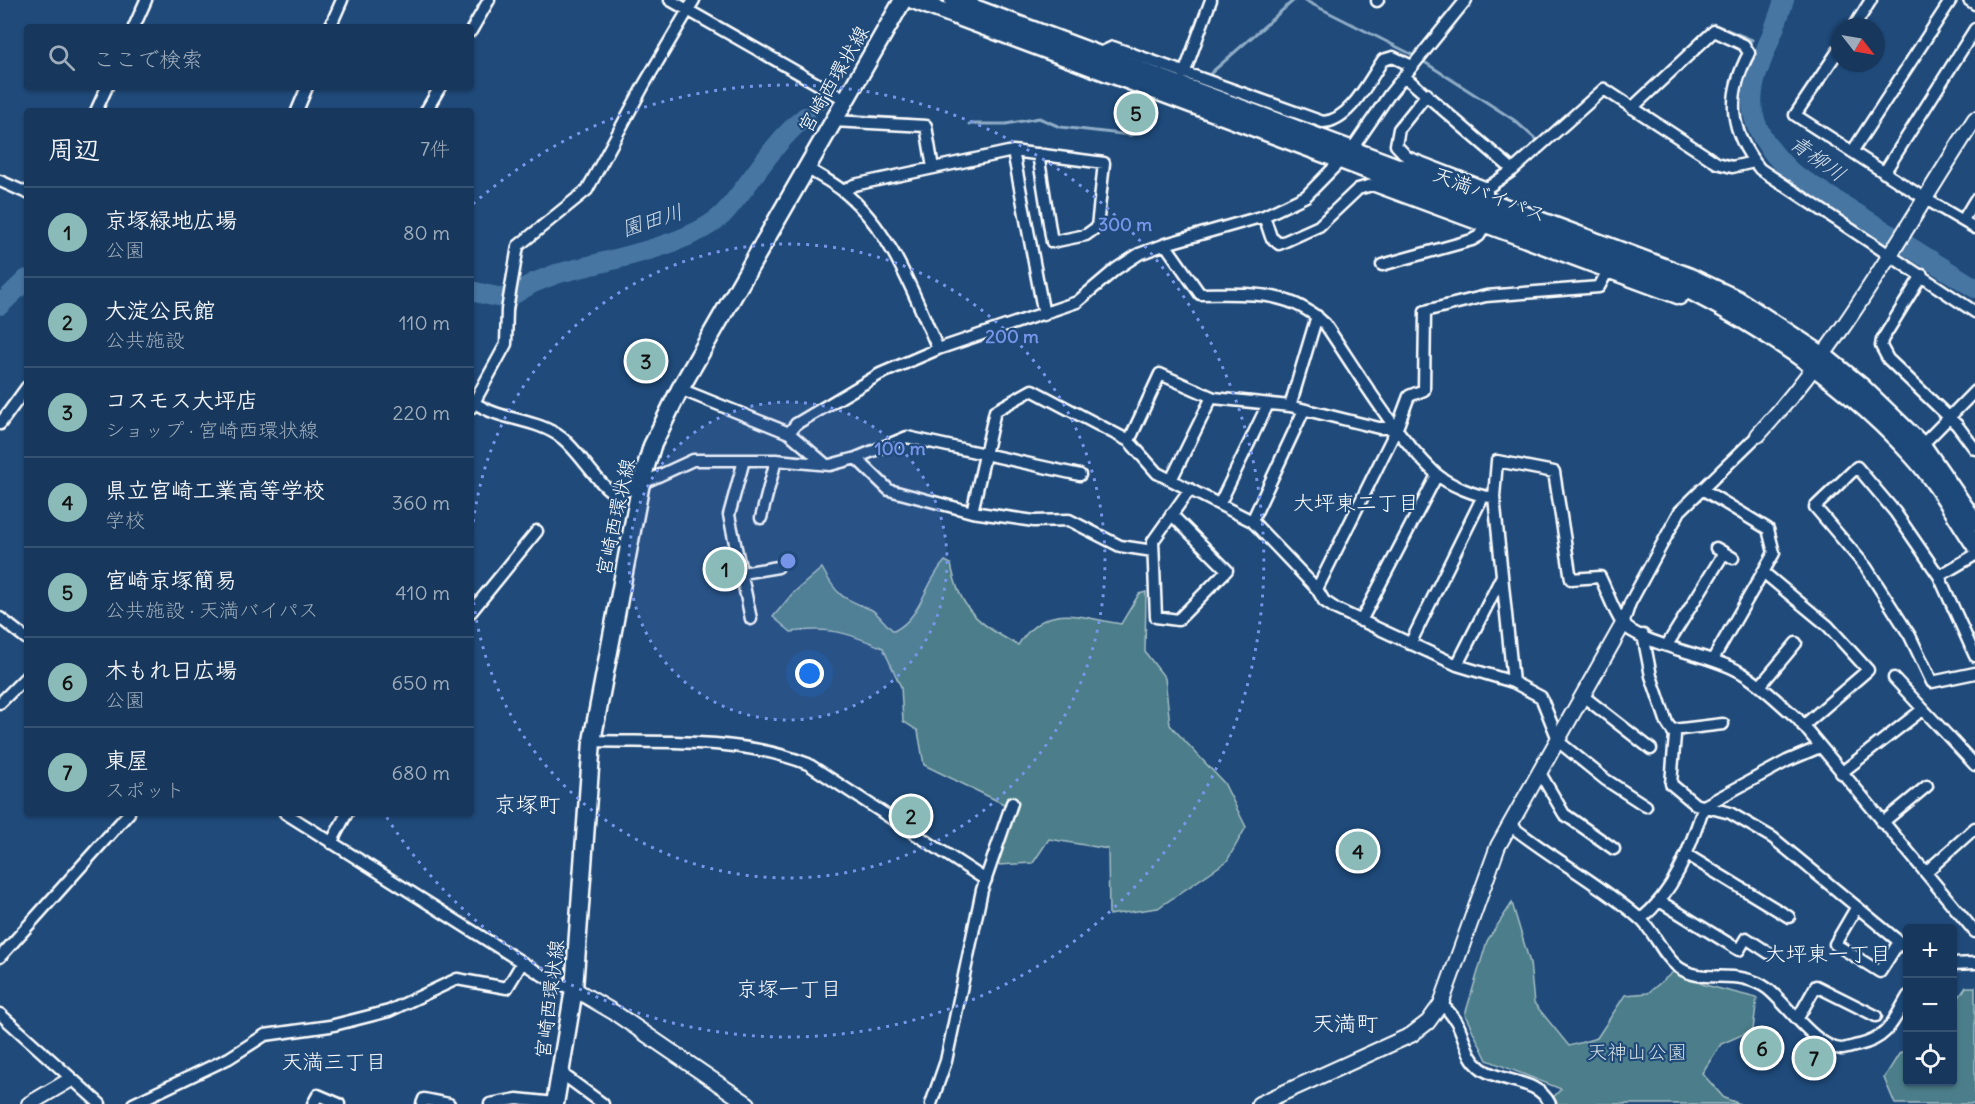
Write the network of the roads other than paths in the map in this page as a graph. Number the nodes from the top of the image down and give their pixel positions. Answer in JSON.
{"nodes":[{"id":1,"x":146,"y":0,"type":"edge"},
{"id":2,"x":342,"y":0,"type":"edge"},
{"id":3,"x":489,"y":0,"type":"edge"},
{"id":4,"x":670,"y":0,"type":"edge"},
{"id":5,"x":694,"y":0,"type":"edge"},
{"id":6,"x":903,"y":0,"type":"edge"},
{"id":7,"x":912,"y":0,"type":"edge"},
{"id":8,"x":953,"y":0,"type":"edge"},
{"id":9,"x":1211,"y":0,"type":"edge"},
{"id":10,"x":1466,"y":0,"type":"edge"},
{"id":11,"x":1871,"y":0,"type":"edge"},
{"id":12,"x":1951,"y":0,"type":"edge"},
{"id":13,"x":1969,"y":0,"type":"edge"},
{"id":14,"x":1975,"y":4,"type":"edge"},
{"id":15,"x":688,"y":10,"type":"junction"},
{"id":16,"x":1860,"y":18,"type":"edge"},
{"id":17,"x":135,"y":24,"type":"edge"},
{"id":18,"x":331,"y":24,"type":"edge"},
{"id":19,"x":474,"y":26,"type":"edge"},
{"id":20,"x":1975,"y":29,"type":"edge"},
{"id":21,"x":1097,"y":55,"type":"junction"},
{"id":22,"x":1416,"y":60,"type":"junction"},
{"id":23,"x":1831,"y":62,"type":"edge"},
{"id":24,"x":1184,"y":74,"type":"junction"},
{"id":25,"x":1404,"y":76,"type":"junction"},
{"id":26,"x":106,"y":90,"type":"edge"},
{"id":27,"x":306,"y":90,"type":"edge"},
{"id":28,"x":438,"y":90,"type":"edge"},
{"id":29,"x":1427,"y":94,"type":"junction"},
{"id":30,"x":844,"y":99,"type":"junction"},
{"id":31,"x":97,"y":108,"type":"edge"},
{"id":32,"x":298,"y":108,"type":"edge"},
{"id":33,"x":428,"y":108,"type":"edge"},
{"id":34,"x":1632,"y":108,"type":"junction"},
{"id":35,"x":1975,"y":119,"type":"edge"},
{"id":36,"x":833,"y":121,"type":"junction"},
{"id":37,"x":1013,"y":151,"type":"junction"},
{"id":38,"x":1852,"y":152,"type":"junction"},
{"id":39,"x":1038,"y":154,"type":"junction"},
{"id":40,"x":1347,"y":155,"type":"junction"},
{"id":41,"x":1754,"y":162,"type":"junction"},
{"id":42,"x":807,"y":168,"type":"junction"},
{"id":43,"x":933,"y":168,"type":"junction"},
{"id":44,"x":1513,"y":170,"type":"junction"},
{"id":45,"x":1884,"y":173,"type":"junction"},
{"id":46,"x":0,"y":181,"type":"edge"},
{"id":47,"x":843,"y":191,"type":"junction"},
{"id":48,"x":24,"y":192,"type":"edge"},
{"id":49,"x":1487,"y":194,"type":"junction"},
{"id":50,"x":1924,"y":198,"type":"junction"},
{"id":51,"x":1975,"y":201,"type":"edge"},
{"id":52,"x":1264,"y":216,"type":"junction"},
{"id":53,"x":1963,"y":220,"type":"junction"},
{"id":54,"x":1485,"y":226,"type":"junction"},
{"id":55,"x":1975,"y":228,"type":"edge"},
{"id":56,"x":1165,"y":244,"type":"junction"},
{"id":57,"x":1892,"y":251,"type":"junction"},
{"id":58,"x":1382,"y":265,"type":"dead end"},
{"id":59,"x":1606,"y":274,"type":"junction"},
{"id":60,"x":1923,"y":275,"type":"junction"},
{"id":61,"x":1690,"y":291,"type":"junction"},
{"id":62,"x":1975,"y":312,"type":"edge"},
{"id":63,"x":1044,"y":315,"type":"junction"},
{"id":64,"x":1317,"y":316,"type":"junction"},
{"id":65,"x":939,"y":349,"type":"junction"},
{"id":66,"x":1820,"y":361,"type":"junction"},
{"id":67,"x":680,"y":389,"type":"junction"},
{"id":68,"x":24,"y":391,"type":"edge"},
{"id":69,"x":1975,"y":391,"type":"edge"},
{"id":70,"x":1212,"y":397,"type":"junction"},
{"id":71,"x":474,"y":404,"type":"edge"},
{"id":72,"x":1268,"y":404,"type":"junction"},
{"id":73,"x":474,"y":406,"type":"edge"},
{"id":74,"x":1290,"y":406,"type":"junction"},
{"id":75,"x":1304,"y":410,"type":"junction"},
{"id":76,"x":1948,"y":416,"type":"junction"},
{"id":77,"x":0,"y":424,"type":"edge"},
{"id":78,"x":1397,"y":428,"type":"junction"},
{"id":79,"x":789,"y":433,"type":"junction"},
{"id":80,"x":1758,"y":435,"type":"joint"},
{"id":81,"x":1129,"y":441,"type":"junction"},
{"id":82,"x":1922,"y":446,"type":"junction"},
{"id":83,"x":1975,"y":450,"type":"edge"},
{"id":84,"x":986,"y":454,"type":"junction"},
{"id":85,"x":856,"y":458,"type":"junction"},
{"id":86,"x":744,"y":460,"type":"junction"},
{"id":87,"x":776,"y":460,"type":"junction"},
{"id":88,"x":824,"y":463,"type":"junction"},
{"id":89,"x":1080,"y":475,"type":"dead end"},
{"id":90,"x":1437,"y":475,"type":"junction"},
{"id":91,"x":1171,"y":480,"type":"junction"},
{"id":92,"x":641,"y":483,"type":"junction"},
{"id":93,"x":1190,"y":489,"type":"junction"},
{"id":94,"x":1702,"y":489,"type":"junction"},
{"id":95,"x":1494,"y":497,"type":"junction"},
{"id":96,"x":1482,"y":498,"type":"junction"},
{"id":97,"x":1220,"y":503,"type":"junction"},
{"id":98,"x":972,"y":512,"type":"junction"},
{"id":99,"x":1171,"y":514,"type":"junction"},
{"id":100,"x":761,"y":518,"type":"dead end"},
{"id":101,"x":1252,"y":521,"type":"junction"},
{"id":102,"x":1975,"y":522,"type":"edge"},
{"id":103,"x":537,"y":531,"type":"dead end"},
{"id":104,"x":1975,"y":545,"type":"edge"},
{"id":105,"x":1153,"y":551,"type":"junction"},
{"id":106,"x":1724,"y":553,"type":"dead end"},
{"id":107,"x":1975,"y":555,"type":"edge"},
{"id":108,"x":778,"y":567,"type":"dead end"},
{"id":109,"x":1763,"y":572,"type":"junction"},
{"id":110,"x":742,"y":573,"type":"junction"},
{"id":111,"x":1502,"y":576,"type":"junction"},
{"id":112,"x":1939,"y":576,"type":"junction"},
{"id":113,"x":1317,"y":589,"type":"junction"},
{"id":114,"x":474,"y":608,"type":"edge"},
{"id":115,"x":0,"y":618,"type":"edge"},
{"id":116,"x":751,"y":619,"type":"dead end"},
{"id":117,"x":1361,"y":621,"type":"junction"},
{"id":118,"x":1623,"y":624,"type":"junction"},
{"id":119,"x":1643,"y":635,"type":"junction"},
{"id":120,"x":24,"y":637,"type":"edge"},
{"id":121,"x":1796,"y":643,"type":"dead end"},
{"id":122,"x":1410,"y":644,"type":"junction"},
{"id":123,"x":1667,"y":645,"type":"junction"},
{"id":124,"x":1975,"y":656,"type":"edge"},
{"id":125,"x":1713,"y":659,"type":"junction"},
{"id":126,"x":1457,"y":665,"type":"junction"},
{"id":127,"x":1975,"y":673,"type":"edge"},
{"id":128,"x":1894,"y":678,"type":"dead end"},
{"id":129,"x":24,"y":679,"type":"edge"},
{"id":130,"x":1513,"y":682,"type":"junction"},
{"id":131,"x":1760,"y":686,"type":"junction"},
{"id":132,"x":1583,"y":696,"type":"junction"},
{"id":133,"x":0,"y":703,"type":"edge"},
{"id":134,"x":1922,"y":710,"type":"junction"},
{"id":135,"x":1724,"y":724,"type":"dead end"},
{"id":136,"x":1803,"y":726,"type":"junction"},
{"id":137,"x":1673,"y":730,"type":"junction"},
{"id":138,"x":592,"y":741,"type":"junction"},
{"id":139,"x":1559,"y":742,"type":"junction"},
{"id":140,"x":1820,"y":747,"type":"junction"},
{"id":141,"x":1651,"y":749,"type":"dead end"},
{"id":142,"x":1975,"y":765,"type":"edge"},
{"id":143,"x":1540,"y":773,"type":"junction"},
{"id":144,"x":1841,"y":773,"type":"junction"},
{"id":145,"x":1927,"y":786,"type":"dead end"},
{"id":146,"x":1012,"y":803,"type":"dead end"},
{"id":147,"x":1646,"y":806,"type":"dead end"},
{"id":148,"x":1704,"y":806,"type":"junction"},
{"id":149,"x":126,"y":816,"type":"edge"},
{"id":150,"x":290,"y":816,"type":"edge"},
{"id":151,"x":345,"y":816,"type":"edge"},
{"id":152,"x":1882,"y":823,"type":"junction"},
{"id":153,"x":1510,"y":825,"type":"junction"},
{"id":154,"x":1975,"y":828,"type":"edge"},
{"id":155,"x":331,"y":843,"type":"junction"},
{"id":156,"x":1614,"y":849,"type":"dead end"},
{"id":157,"x":1687,"y":855,"type":"junction"},
{"id":158,"x":1926,"y":872,"type":"junction"},
{"id":159,"x":986,"y":880,"type":"junction"},
{"id":160,"x":1661,"y":902,"type":"junction"},
{"id":161,"x":1856,"y":908,"type":"junction"},
{"id":162,"x":1789,"y":917,"type":"dead end"},
{"id":163,"x":1641,"y":919,"type":"junction"},
{"id":164,"x":1975,"y":932,"type":"edge"},
{"id":165,"x":1903,"y":946,"type":"edge"},
{"id":166,"x":1769,"y":953,"type":"dead end"},
{"id":167,"x":0,"y":957,"type":"edge"},
{"id":168,"x":522,"y":963,"type":"junction"},
{"id":169,"x":1975,"y":963,"type":"edge"},
{"id":170,"x":1957,"y":964,"type":"edge"},
{"id":171,"x":574,"y":989,"type":"junction"},
{"id":172,"x":1442,"y":1004,"type":"junction"},
{"id":173,"x":1903,"y":1004,"type":"edge"},
{"id":174,"x":0,"y":1014,"type":"edge"},
{"id":175,"x":1876,"y":1016,"type":"dead end"},
{"id":176,"x":1798,"y":1018,"type":"junction"},
{"id":177,"x":561,"y":1073,"type":"junction"},
{"id":178,"x":70,"y":1080,"type":"junction"},
{"id":179,"x":746,"y":1103,"type":"edge"},
{"id":180,"x":29,"y":1104,"type":"edge"},
{"id":181,"x":100,"y":1104,"type":"edge"},
{"id":182,"x":133,"y":1104,"type":"edge"},
{"id":183,"x":313,"y":1104,"type":"edge"},
{"id":184,"x":339,"y":1104,"type":"edge"},
{"id":185,"x":422,"y":1104,"type":"edge"},
{"id":186,"x":449,"y":1104,"type":"edge"},
{"id":187,"x":490,"y":1104,"type":"edge"},
{"id":188,"x":555,"y":1104,"type":"edge"},
{"id":189,"x":603,"y":1104,"type":"edge"},
{"id":190,"x":931,"y":1104,"type":"edge"},
{"id":191,"x":1259,"y":1104,"type":"edge"},
{"id":192,"x":1550,"y":1104,"type":"edge"}],
"edges":[{"from":1,"to":17,"type":"street"},
{"from":2,"to":18,"type":"street"},
{"from":3,"to":19,"type":"street"},
{"from":4,"to":15,"type":"street"},
{"from":5,"to":15,"type":"street"},
{"from":6,"to":30,"type":"main road","name":"宮崎西環状線"},
{"from":7,"to":40,"type":"main road","name":"天満バイパス"},
{"from":8,"to":21,"type":"main road","name":"天満バイパス"},
{"from":9,"to":24,"type":"street"},
{"from":10,"to":22,"type":"street"},
{"from":11,"to":16,"type":"street"},
{"from":12,"to":38,"type":"street"},
{"from":13,"to":14,"type":"street"},
{"from":15,"to":30,"type":"street"},
{"from":15,"to":71,"type":"street"},
{"from":20,"to":45,"type":"street"},
{"from":21,"to":24,"type":"street"},
{"from":21,"to":40,"type":"main road","name":"天満バイパス"},
{"from":22,"to":24,"type":"street"},
{"from":22,"to":25,"type":"street"},
{"from":23,"to":38,"type":"street"},
{"from":25,"to":29,"type":"street"},
{"from":25,"to":40,"type":"street"},
{"from":26,"to":31,"type":"street"},
{"from":27,"to":32,"type":"street"},
{"from":28,"to":33,"type":"street"},
{"from":29,"to":44,"type":"street"},
{"from":29,"to":49,"type":"street"},
{"from":30,"to":36,"type":"main road","name":"宮崎西環状線"},
{"from":34,"to":41,"type":"street"},
{"from":34,"to":41,"type":"street"},
{"from":34,"to":44,"type":"street"},
{"from":35,"to":50,"type":"street"},
{"from":36,"to":42,"type":"main road","name":"宮崎西環状線"},
{"from":36,"to":43,"type":"street"},
{"from":37,"to":39,"type":"street"},
{"from":37,"to":43,"type":"street"},
{"from":37,"to":63,"type":"street"},
{"from":38,"to":45,"type":"street"},
{"from":39,"to":39,"type":"street"},
{"from":40,"to":49,"type":"main road","name":"天満バイパス"},
{"from":40,"to":52,"type":"street"},
{"from":40,"to":61,"type":"main road","name":"天満バイパス"},
{"from":41,"to":57,"type":"street"},
{"from":42,"to":47,"type":"street"},
{"from":42,"to":67,"type":"main road","name":"宮崎西環状線"},
{"from":43,"to":47,"type":"street"},
{"from":44,"to":49,"type":"street"},
{"from":45,"to":50,"type":"street"},
{"from":46,"to":48,"type":"street"},
{"from":47,"to":65,"type":"street"},
{"from":49,"to":66,"type":"main road","name":"天満バイパス"},
{"from":50,"to":53,"type":"street"},
{"from":50,"to":57,"type":"street"},
{"from":51,"to":53,"type":"street"},
{"from":52,"to":54,"type":"street"},
{"from":52,"to":56,"type":"street"},
{"from":53,"to":55,"type":"street"},
{"from":54,"to":58,"type":"street"},
{"from":54,"to":59,"type":"street"},
{"from":56,"to":63,"type":"street"},
{"from":56,"to":64,"type":"street"},
{"from":57,"to":60,"type":"street"},
{"from":57,"to":66,"type":"street"},
{"from":59,"to":61,"type":"street"},
{"from":59,"to":78,"type":"street"},
{"from":60,"to":62,"type":"street"},
{"from":60,"to":76,"type":"street"},
{"from":61,"to":66,"type":"main road","name":"天満バイパス"},
{"from":63,"to":65,"type":"street"},
{"from":64,"to":74,"type":"street"},
{"from":64,"to":78,"type":"street"},
{"from":65,"to":79,"type":"street"},
{"from":66,"to":80,"type":"street"},
{"from":66,"to":82,"type":"main road","name":"天満バイパス"},
{"from":66,"to":104,"type":"main road","name":"天満バイパス"},
{"from":67,"to":79,"type":"street"},
{"from":67,"to":92,"type":"main road","name":"宮崎西環状線"},
{"from":68,"to":77,"type":"street"},
{"from":69,"to":76,"type":"street"},
{"from":70,"to":72,"type":"street"},
{"from":70,"to":81,"type":"street"},
{"from":70,"to":91,"type":"street"},
{"from":72,"to":74,"type":"street"},
{"from":72,"to":97,"type":"street"},
{"from":73,"to":92,"type":"street"},
{"from":74,"to":75,"type":"street"},
{"from":75,"to":78,"type":"street"},
{"from":75,"to":101,"type":"street"},
{"from":76,"to":82,"type":"street"},
{"from":76,"to":83,"type":"street"},
{"from":78,"to":90,"type":"street"},
{"from":78,"to":113,"type":"street"},
{"from":79,"to":88,"type":"street"},
{"from":80,"to":94,"type":"street"},
{"from":81,"to":84,"type":"street"},
{"from":81,"to":91,"type":"street"},
{"from":82,"to":102,"type":"main road","name":"天満バイパス"},
{"from":84,"to":85,"type":"street"},
{"from":84,"to":89,"type":"street"},
{"from":84,"to":98,"type":"street"},
{"from":85,"to":88,"type":"street"},
{"from":85,"to":98,"type":"street"},
{"from":86,"to":87,"type":"street"},
{"from":86,"to":92,"type":"street"},
{"from":86,"to":110,"type":"street"},
{"from":87,"to":88,"type":"street"},
{"from":87,"to":100,"type":"street"},
{"from":90,"to":96,"type":"street"},
{"from":90,"to":117,"type":"street"},
{"from":91,"to":93,"type":"street"},
{"from":92,"to":138,"type":"main road","name":"宮崎西環状線"},
{"from":93,"to":97,"type":"street"},
{"from":93,"to":99,"type":"street"},
{"from":94,"to":109,"type":"street"},
{"from":94,"to":118,"type":"street"},
{"from":95,"to":96,"type":"street"},
{"from":95,"to":111,"type":"street"},
{"from":95,"to":118,"type":"street"},
{"from":96,"to":122,"type":"street"},
{"from":97,"to":101,"type":"street"},
{"from":98,"to":105,"type":"street"},
{"from":99,"to":105,"type":"street"},
{"from":99,"to":105,"type":"street"},
{"from":101,"to":113,"type":"street"},
{"from":103,"to":114,"type":"street"},
{"from":106,"to":123,"type":"street"},
{"from":107,"to":112,"type":"street"},
{"from":108,"to":110,"type":"street"},
{"from":109,"to":125,"type":"street"},
{"from":109,"to":136,"type":"street"},
{"from":110,"to":116,"type":"street"},
{"from":111,"to":126,"type":"street"},
{"from":111,"to":130,"type":"street"},
{"from":112,"to":124,"type":"street"},
{"from":112,"to":127,"type":"street"},
{"from":113,"to":117,"type":"street"},
{"from":115,"to":120,"type":"street"},
{"from":117,"to":122,"type":"street"},
{"from":118,"to":119,"type":"street"},
{"from":118,"to":132,"type":"street"},
{"from":119,"to":123,"type":"street"},
{"from":119,"to":137,"type":"street"},
{"from":121,"to":131,"type":"street"},
{"from":122,"to":126,"type":"street"},
{"from":123,"to":125,"type":"street"},
{"from":125,"to":131,"type":"street"},
{"from":126,"to":130,"type":"street"},
{"from":128,"to":134,"type":"street"},
{"from":129,"to":133,"type":"street"},
{"from":130,"to":139,"type":"street"},
{"from":131,"to":136,"type":"street"},
{"from":132,"to":139,"type":"street"},
{"from":132,"to":141,"type":"street"},
{"from":134,"to":142,"type":"street"},
{"from":134,"to":144,"type":"street"},
{"from":135,"to":137,"type":"street"},
{"from":136,"to":140,"type":"street"},
{"from":137,"to":148,"type":"street"},
{"from":138,"to":159,"type":"street"},
{"from":138,"to":171,"type":"main road","name":"宮崎西環状線"},
{"from":139,"to":143,"type":"street"},
{"from":139,"to":147,"type":"street"},
{"from":140,"to":144,"type":"street"},
{"from":140,"to":148,"type":"street"},
{"from":143,"to":153,"type":"street"},
{"from":143,"to":156,"type":"street"},
{"from":144,"to":152,"type":"street"},
{"from":145,"to":152,"type":"street"},
{"from":146,"to":159,"type":"street"},
{"from":148,"to":157,"type":"street"},
{"from":148,"to":161,"type":"street"},
{"from":149,"to":167,"type":"street"},
{"from":150,"to":155,"type":"street"},
{"from":151,"to":155,"type":"street"},
{"from":152,"to":158,"type":"street"},
{"from":153,"to":163,"type":"street"},
{"from":153,"to":172,"type":"street"},
{"from":154,"to":158,"type":"street"},
{"from":155,"to":168,"type":"street"},
{"from":157,"to":160,"type":"street"},
{"from":157,"to":162,"type":"street"},
{"from":158,"to":164,"type":"street"},
{"from":159,"to":190,"type":"street"},
{"from":160,"to":163,"type":"street"},
{"from":160,"to":166,"type":"street"},
{"from":161,"to":165,"type":"street"},
{"from":161,"to":165,"type":"street"},
{"from":163,"to":176,"type":"street"},
{"from":168,"to":171,"type":"street"},
{"from":168,"to":182,"type":"street"},
{"from":169,"to":170,"type":"street"},
{"from":171,"to":177,"type":"main road","name":"宮崎西環状線"},
{"from":171,"to":179,"type":"street"},
{"from":172,"to":191,"type":"street"},
{"from":172,"to":192,"type":"street"},
{"from":173,"to":176,"type":"street"},
{"from":174,"to":178,"type":"street"},
{"from":175,"to":176,"type":"street"},
{"from":177,"to":188,"type":"main road","name":"宮崎西環状線"},
{"from":177,"to":189,"type":"street"},
{"from":178,"to":180,"type":"street"},
{"from":178,"to":181,"type":"street"},
{"from":183,"to":184,"type":"street"},
{"from":185,"to":186,"type":"street"},
{"from":187,"to":188,"type":"street"}]}
